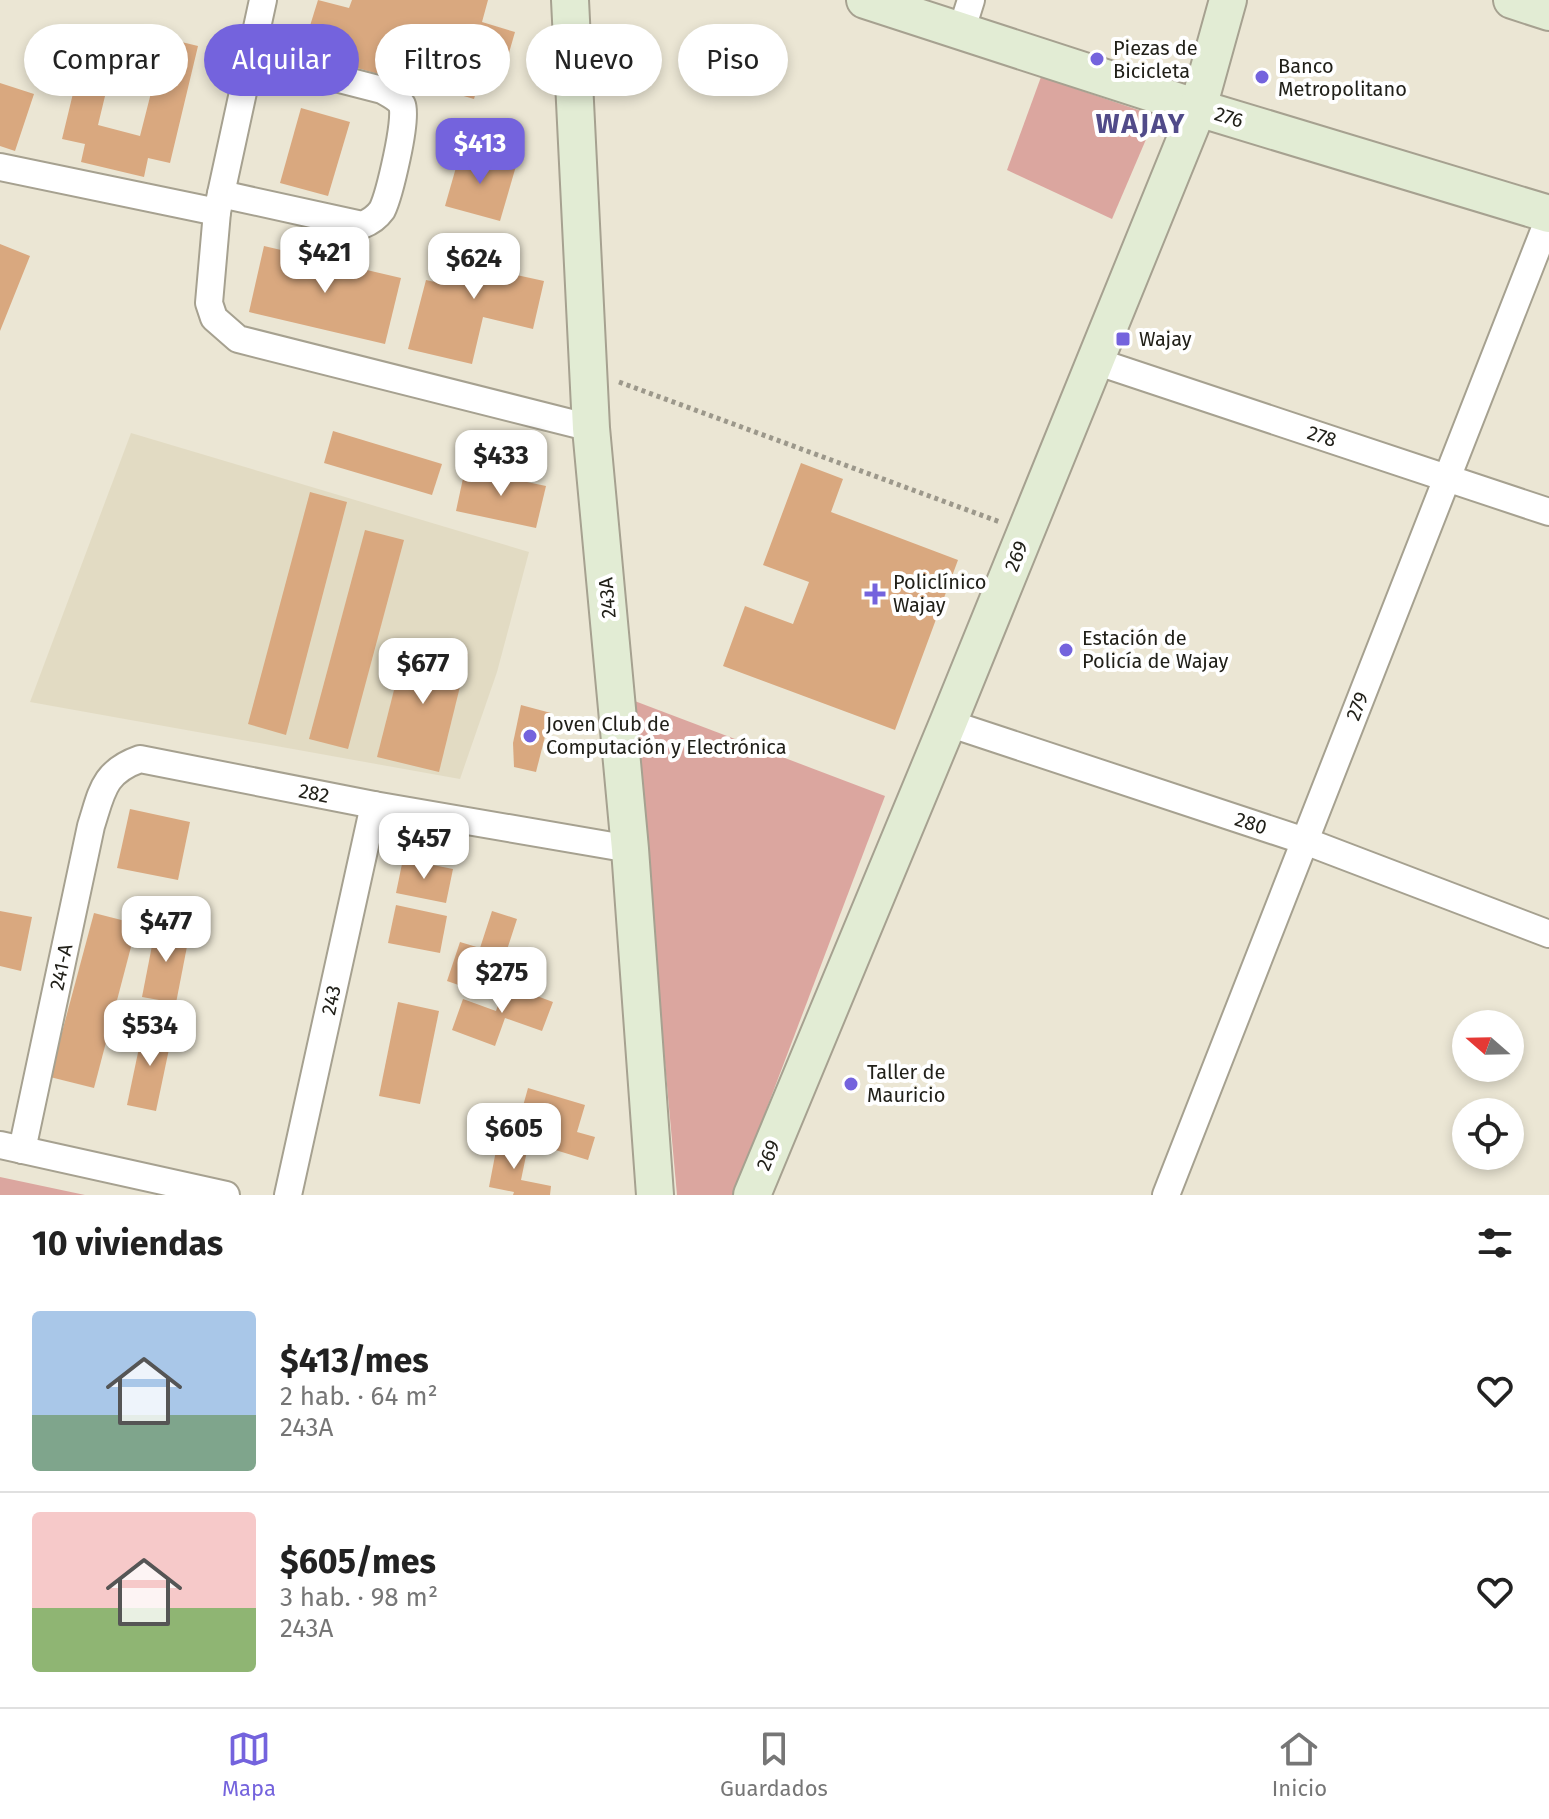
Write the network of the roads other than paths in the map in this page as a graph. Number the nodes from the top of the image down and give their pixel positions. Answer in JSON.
{"nodes":[{"id":1,"x":263,"y":0,"type":"edge"},
{"id":2,"x":570,"y":0,"type":"edge"},
{"id":3,"x":865,"y":0,"type":"edge"},
{"id":4,"x":1228,"y":0,"type":"edge"},
{"id":5,"x":1512,"y":0,"type":"edge"},
{"id":6,"x":1549,"y":12,"type":"edge"},
{"id":7,"x":966,"y":16,"type":"edge"},
{"id":8,"x":257,"y":24,"type":"edge"},
{"id":9,"x":359,"y":84,"type":"edge"},
{"id":10,"x":242,"y":96,"type":"edge"},
{"id":11,"x":1198,"y":108,"type":"junction"},
{"id":12,"x":0,"y":167,"type":"edge"},
{"id":13,"x":219,"y":203,"type":"junction"},
{"id":14,"x":1549,"y":216,"type":"edge"},
{"id":15,"x":1095,"y":361,"type":"junction"},
{"id":16,"x":591,"y":428,"type":"junction"},
{"id":17,"x":1447,"y":478,"type":"junction"},
{"id":18,"x":1549,"y":512,"type":"edge"},
{"id":19,"x":948,"y":723,"type":"junction"},
{"id":20,"x":104,"y":786,"type":"joint"},
{"id":21,"x":374,"y":805,"type":"junction"},
{"id":22,"x":1305,"y":841,"type":"junction"},
{"id":23,"x":630,"y":849,"type":"junction"},
{"id":24,"x":1549,"y":934,"type":"edge"},
{"id":25,"x":11,"y":1147,"type":"edge"},
{"id":26,"x":168,"y":1189,"type":"edge"},
{"id":27,"x":226,"y":1195,"type":"edge"},
{"id":28,"x":288,"y":1195,"type":"edge"},
{"id":29,"x":655,"y":1195,"type":"edge"},
{"id":30,"x":752,"y":1195,"type":"edge"},
{"id":31,"x":1166,"y":1195,"type":"edge"}],
"edges":[{"from":1,"to":8,"type":"street"},
{"from":2,"to":16,"type":"main road","name":"243A"},
{"from":3,"to":7,"type":"main road","name":"276"},
{"from":4,"to":11,"type":"main road","name":"269"},
{"from":5,"to":6,"type":"main road"},
{"from":7,"to":11,"type":"main road","name":"276"},
{"from":9,"to":13,"type":"street"},
{"from":10,"to":13,"type":"street"},
{"from":11,"to":14,"type":"main road","name":"276"},
{"from":11,"to":15,"type":"main road","name":"269"},
{"from":12,"to":13,"type":"street"},
{"from":13,"to":16,"type":"street"},
{"from":14,"to":17,"type":"street","name":"279"},
{"from":15,"to":17,"type":"street","name":"278"},
{"from":15,"to":19,"type":"main road","name":"269"},
{"from":16,"to":23,"type":"main road","name":"243A"},
{"from":17,"to":18,"type":"street","name":"278"},
{"from":17,"to":22,"type":"street","name":"279"},
{"from":19,"to":22,"type":"street","name":"280"},
{"from":19,"to":30,"type":"main road","name":"269"},
{"from":20,"to":21,"type":"street","name":"282"},
{"from":20,"to":25,"type":"street","name":"241-A"},
{"from":21,"to":23,"type":"street","name":"282"},
{"from":21,"to":28,"type":"street","name":"243"},
{"from":22,"to":24,"type":"street","name":"280"},
{"from":22,"to":31,"type":"street","name":"279"},
{"from":23,"to":29,"type":"main road","name":"243A"},
{"from":25,"to":26,"type":"street"},
{"from":26,"to":27,"type":"street"}]}
